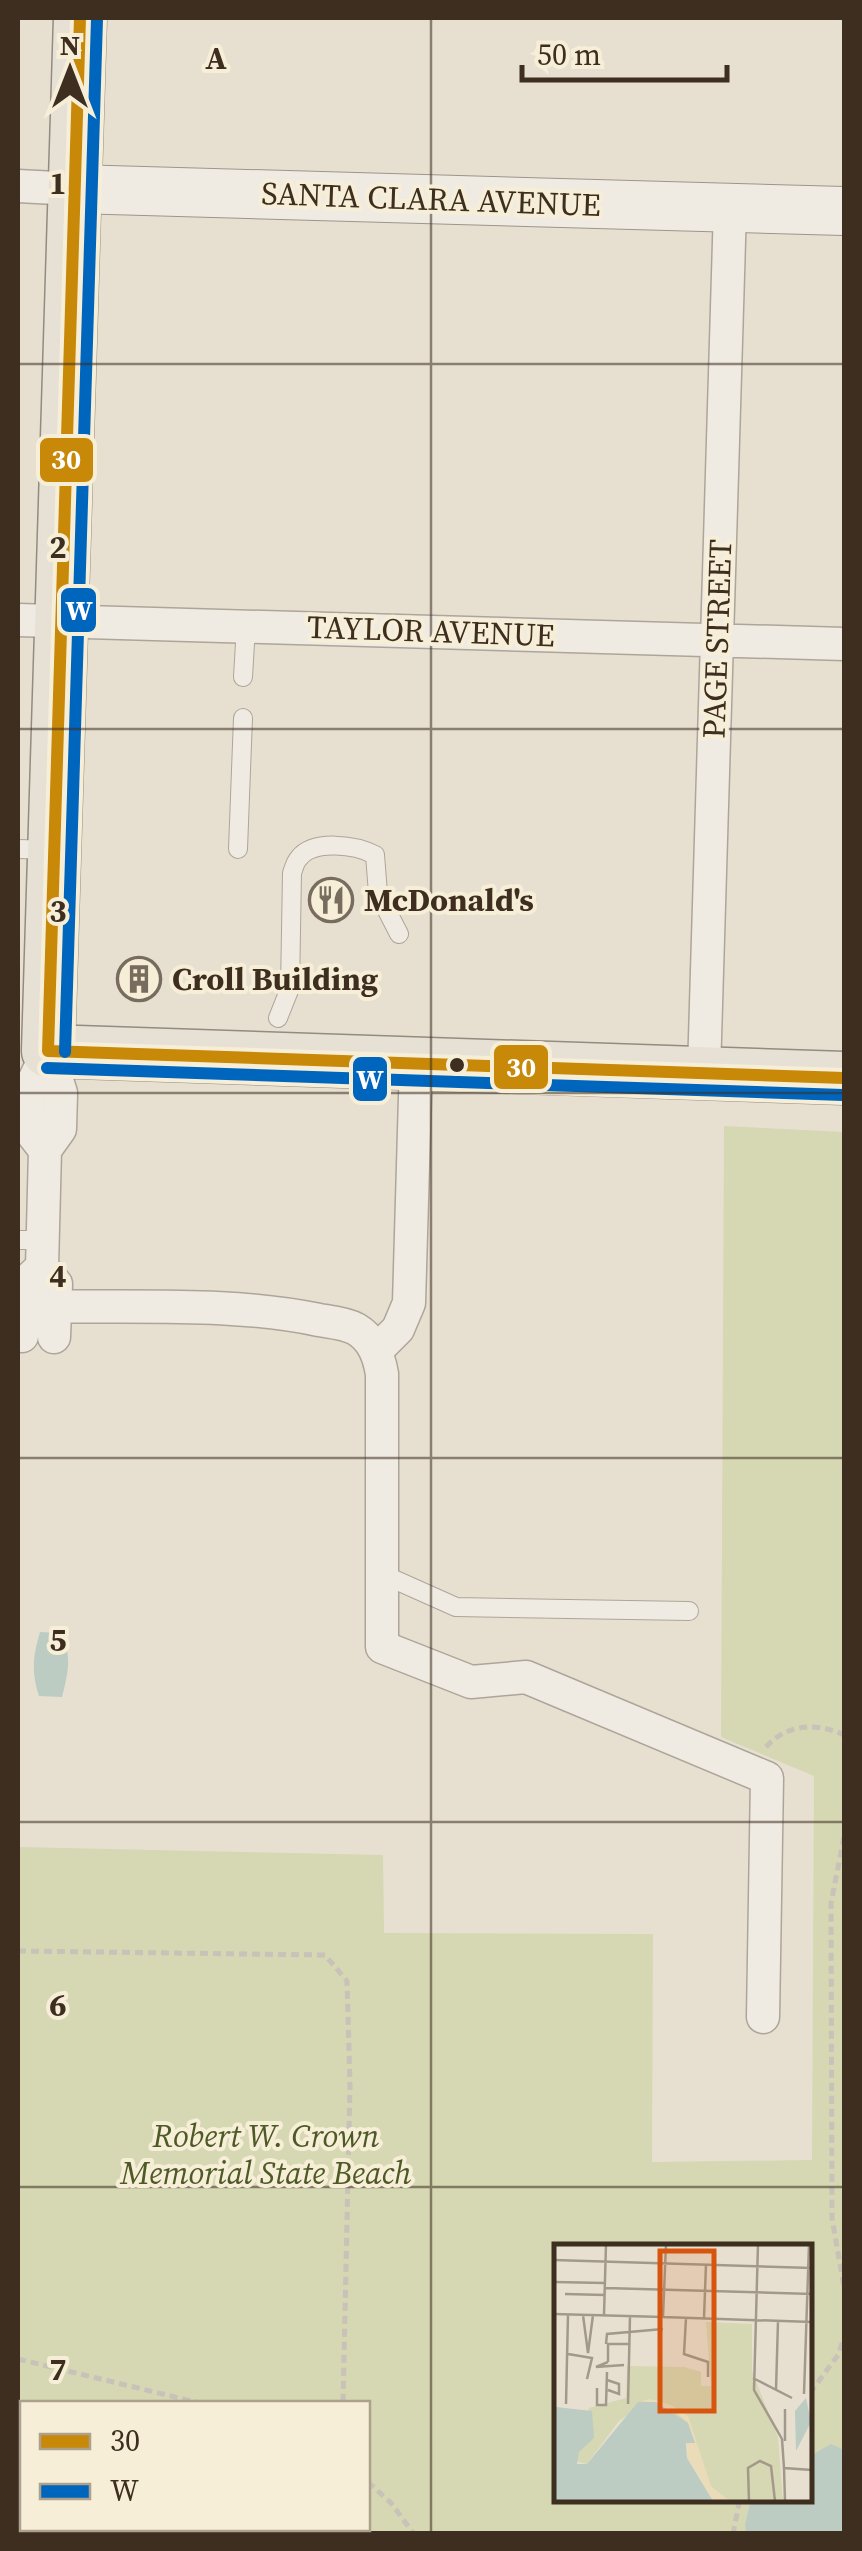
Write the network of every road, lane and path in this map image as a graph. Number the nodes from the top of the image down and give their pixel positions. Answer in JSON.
{"nodes":[{"id":1,"x":80,"y":18,"type":"edge"},
{"id":2,"x":18,"y":186,"type":"edge"},
{"id":3,"x":75,"y":189,"type":"junction"},
{"id":4,"x":730,"y":208,"type":"junction"},
{"id":5,"x":844,"y":211,"type":"edge"},
{"id":6,"x":40,"y":619,"type":"edge"},
{"id":7,"x":246,"y":626,"type":"junction"},
{"id":8,"x":717,"y":640,"type":"junction"},
{"id":9,"x":844,"y":644,"type":"edge"},
{"id":10,"x":244,"y":677,"type":"dead end"},
{"id":11,"x":243,"y":718,"type":"dead end"},
{"id":12,"x":238,"y":849,"type":"dead end"},
{"id":13,"x":35,"y":850,"type":"edge"},
{"id":14,"x":399,"y":934,"type":"dead end"},
{"id":15,"x":278,"y":1018,"type":"dead end"},
{"id":16,"x":33,"y":1050,"type":"edge"},
{"id":17,"x":416,"y":1062,"type":"junction"},
{"id":18,"x":704,"y":1072,"type":"junction"},
{"id":19,"x":844,"y":1078,"type":"edge"},
{"id":20,"x":34,"y":1249,"type":"edge"},
{"id":21,"x":44,"y":1326,"type":"junction"},
{"id":22,"x":376,"y":1351,"type":"junction"},
{"id":23,"x":382,"y":1574,"type":"junction"},
{"id":24,"x":688,"y":1611,"type":"dead end"},
{"id":25,"x":844,"y":1735,"type":"edge"},
{"id":26,"x":753,"y":1772,"type":"junction"},
{"id":27,"x":844,"y":1836,"type":"edge"},
{"id":28,"x":843,"y":1846,"type":"edge"},
{"id":29,"x":18,"y":1951,"type":"edge"},
{"id":30,"x":763,"y":2017,"type":"dead end"},
{"id":31,"x":844,"y":2287,"type":"edge"},
{"id":32,"x":844,"y":2338,"type":"edge"},
{"id":33,"x":18,"y":2359,"type":"edge"},
{"id":34,"x":812,"y":2390,"type":"edge"},
{"id":35,"x":192,"y":2401,"type":"edge"},
{"id":36,"x":344,"y":2401,"type":"edge"},
{"id":37,"x":370,"y":2484,"type":"edge"},
{"id":38,"x":739,"y":2501,"type":"edge"},
{"id":39,"x":414,"y":2534,"type":"edge"},
{"id":40,"x":733,"y":2534,"type":"edge"}],
"edges":[{"from":1,"to":3,"type":"main road"},
{"from":2,"to":3,"type":"street","name":"SANTA CLARA AVENUE"},
{"from":3,"to":4,"type":"street","name":"SANTA CLARA AVENUE"},
{"from":3,"to":6,"type":"main road"},
{"from":4,"to":5,"type":"street","name":"SANTA CLARA AVENUE"},
{"from":4,"to":8,"type":"street","name":"PAGE STREET"},
{"from":6,"to":7,"type":"street","name":"TAYLOR AVENUE"},
{"from":6,"to":13,"type":"main road"},
{"from":7,"to":8,"type":"street","name":"TAYLOR AVENUE"},
{"from":7,"to":10,"type":"lane"},
{"from":8,"to":9,"type":"street","name":"TAYLOR AVENUE"},
{"from":8,"to":18,"type":"street","name":"PAGE STREET"},
{"from":11,"to":12,"type":"lane"},
{"from":13,"to":16,"type":"main road"},
{"from":14,"to":15,"type":"lane"},
{"from":16,"to":17,"type":"main road"},
{"from":16,"to":20,"type":"street"},
{"from":17,"to":18,"type":"main road"},
{"from":17,"to":22,"type":"street"},
{"from":18,"to":19,"type":"main road"},
{"from":20,"to":21,"type":"street"},
{"from":20,"to":21,"type":"street"},
{"from":21,"to":22,"type":"street"},
{"from":22,"to":23,"type":"street"},
{"from":23,"to":24,"type":"lane"},
{"from":23,"to":26,"type":"street"},
{"from":25,"to":26,"type":"path"},
{"from":26,"to":30,"type":"street"},
{"from":27,"to":28,"type":"path"},
{"from":28,"to":31,"type":"path"},
{"from":29,"to":36,"type":"path"},
{"from":32,"to":34,"type":"path"},
{"from":33,"to":35,"type":"path"},
{"from":37,"to":39,"type":"path"},
{"from":38,"to":40,"type":"path"}]}
